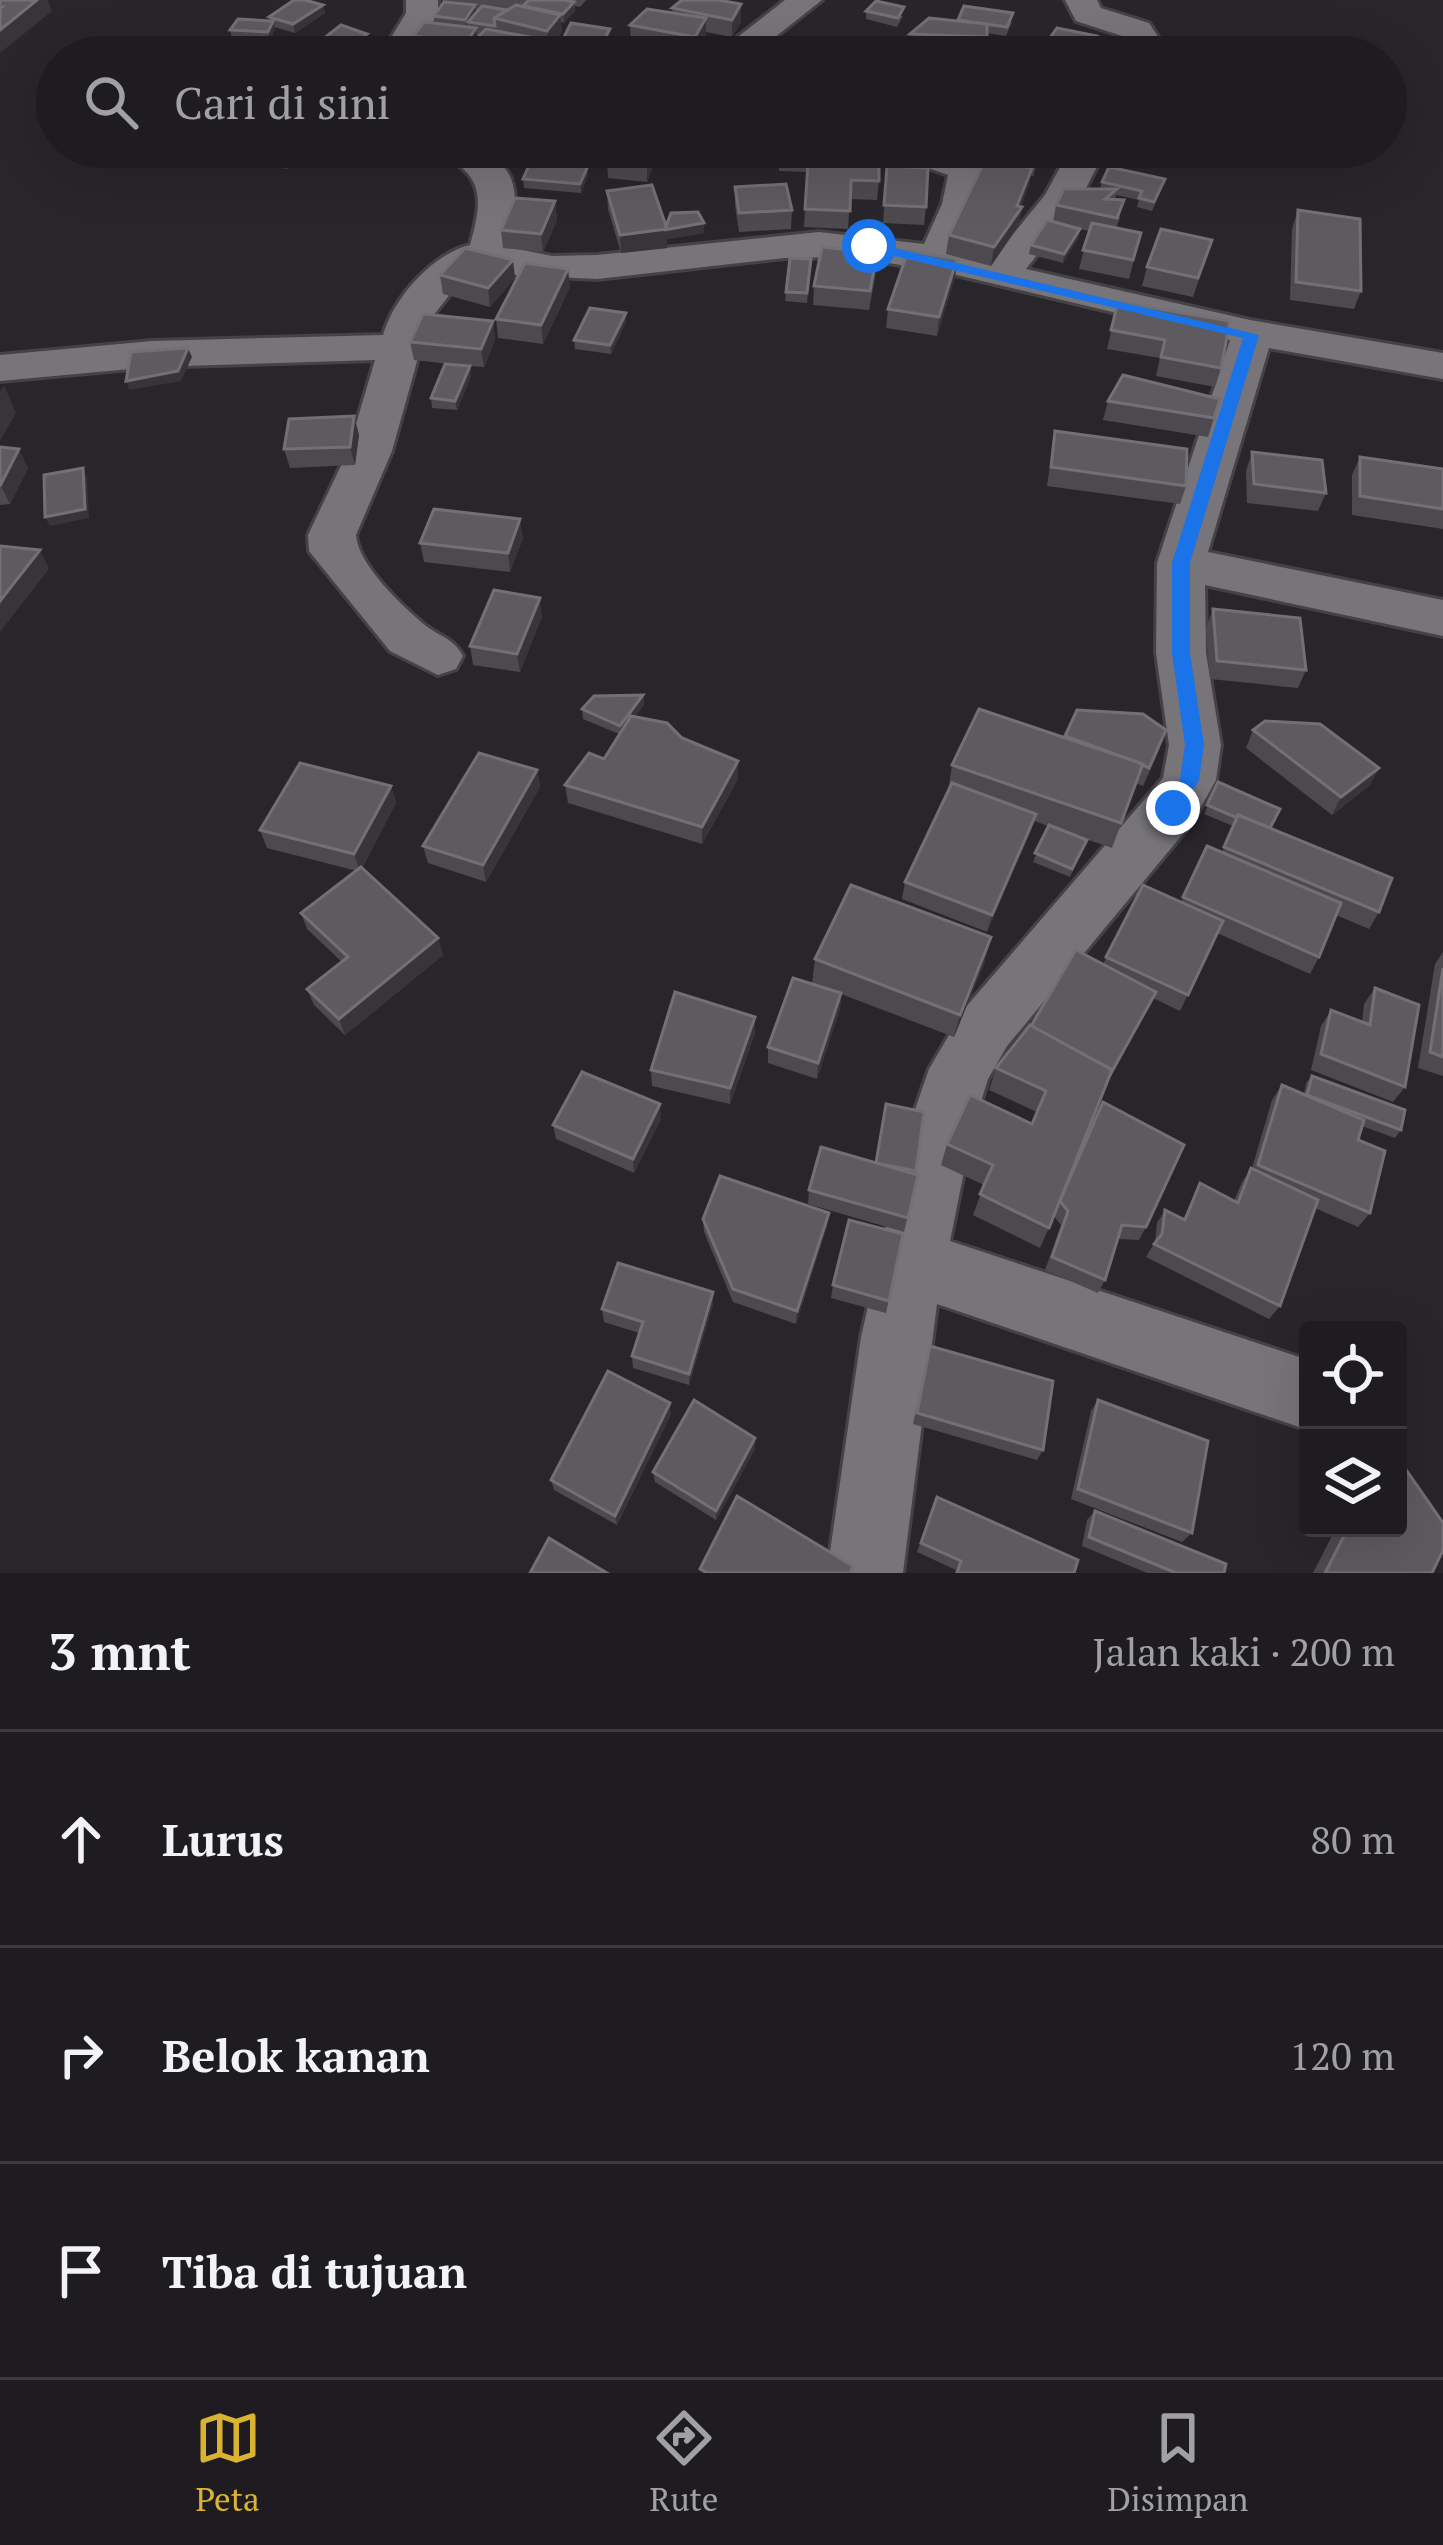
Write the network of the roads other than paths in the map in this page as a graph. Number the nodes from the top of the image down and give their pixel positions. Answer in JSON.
{"nodes":[{"id":1,"x":422,"y":0,"type":"edge"},
{"id":2,"x":806,"y":0,"type":"edge"},
{"id":3,"x":1081,"y":0,"type":"edge"},
{"id":4,"x":408,"y":36,"type":"edge"},
{"id":5,"x":757,"y":36,"type":"edge"},
{"id":6,"x":1141,"y":36,"type":"edge"},
{"id":7,"x":479,"y":168,"type":"edge"},
{"id":8,"x":964,"y":168,"type":"edge"},
{"id":9,"x":1078,"y":168,"type":"edge"},
{"id":10,"x":487,"y":252,"type":"junction"},
{"id":11,"x":936,"y":260,"type":"junction"},
{"id":12,"x":1001,"y":275,"type":"junction"},
{"id":13,"x":1252,"y":335,"type":"junction"},
{"id":14,"x":397,"y":347,"type":"junction"},
{"id":15,"x":1443,"y":366,"type":"edge"},
{"id":16,"x":0,"y":368,"type":"edge"},
{"id":17,"x":1181,"y":563,"type":"junction"},
{"id":18,"x":1443,"y":618,"type":"edge"},
{"id":19,"x":438,"y":656,"type":"dead end"},
{"id":20,"x":911,"y":1263,"type":"junction"},
{"id":21,"x":1299,"y":1393,"type":"edge"},
{"id":22,"x":865,"y":1573,"type":"edge"}],
"edges":[{"from":1,"to":4,"type":"street"},
{"from":2,"to":5,"type":"street"},
{"from":3,"to":6,"type":"street"},
{"from":7,"to":10,"type":"street"},
{"from":8,"to":11,"type":"street"},
{"from":9,"to":12,"type":"street"},
{"from":10,"to":11,"type":"street"},
{"from":10,"to":14,"type":"street"},
{"from":11,"to":12,"type":"street"},
{"from":12,"to":13,"type":"street"},
{"from":13,"to":15,"type":"street"},
{"from":13,"to":17,"type":"street"},
{"from":14,"to":16,"type":"street"},
{"from":14,"to":19,"type":"street"},
{"from":17,"to":18,"type":"street"},
{"from":17,"to":20,"type":"street"},
{"from":20,"to":21,"type":"street"},
{"from":20,"to":22,"type":"street"}]}
